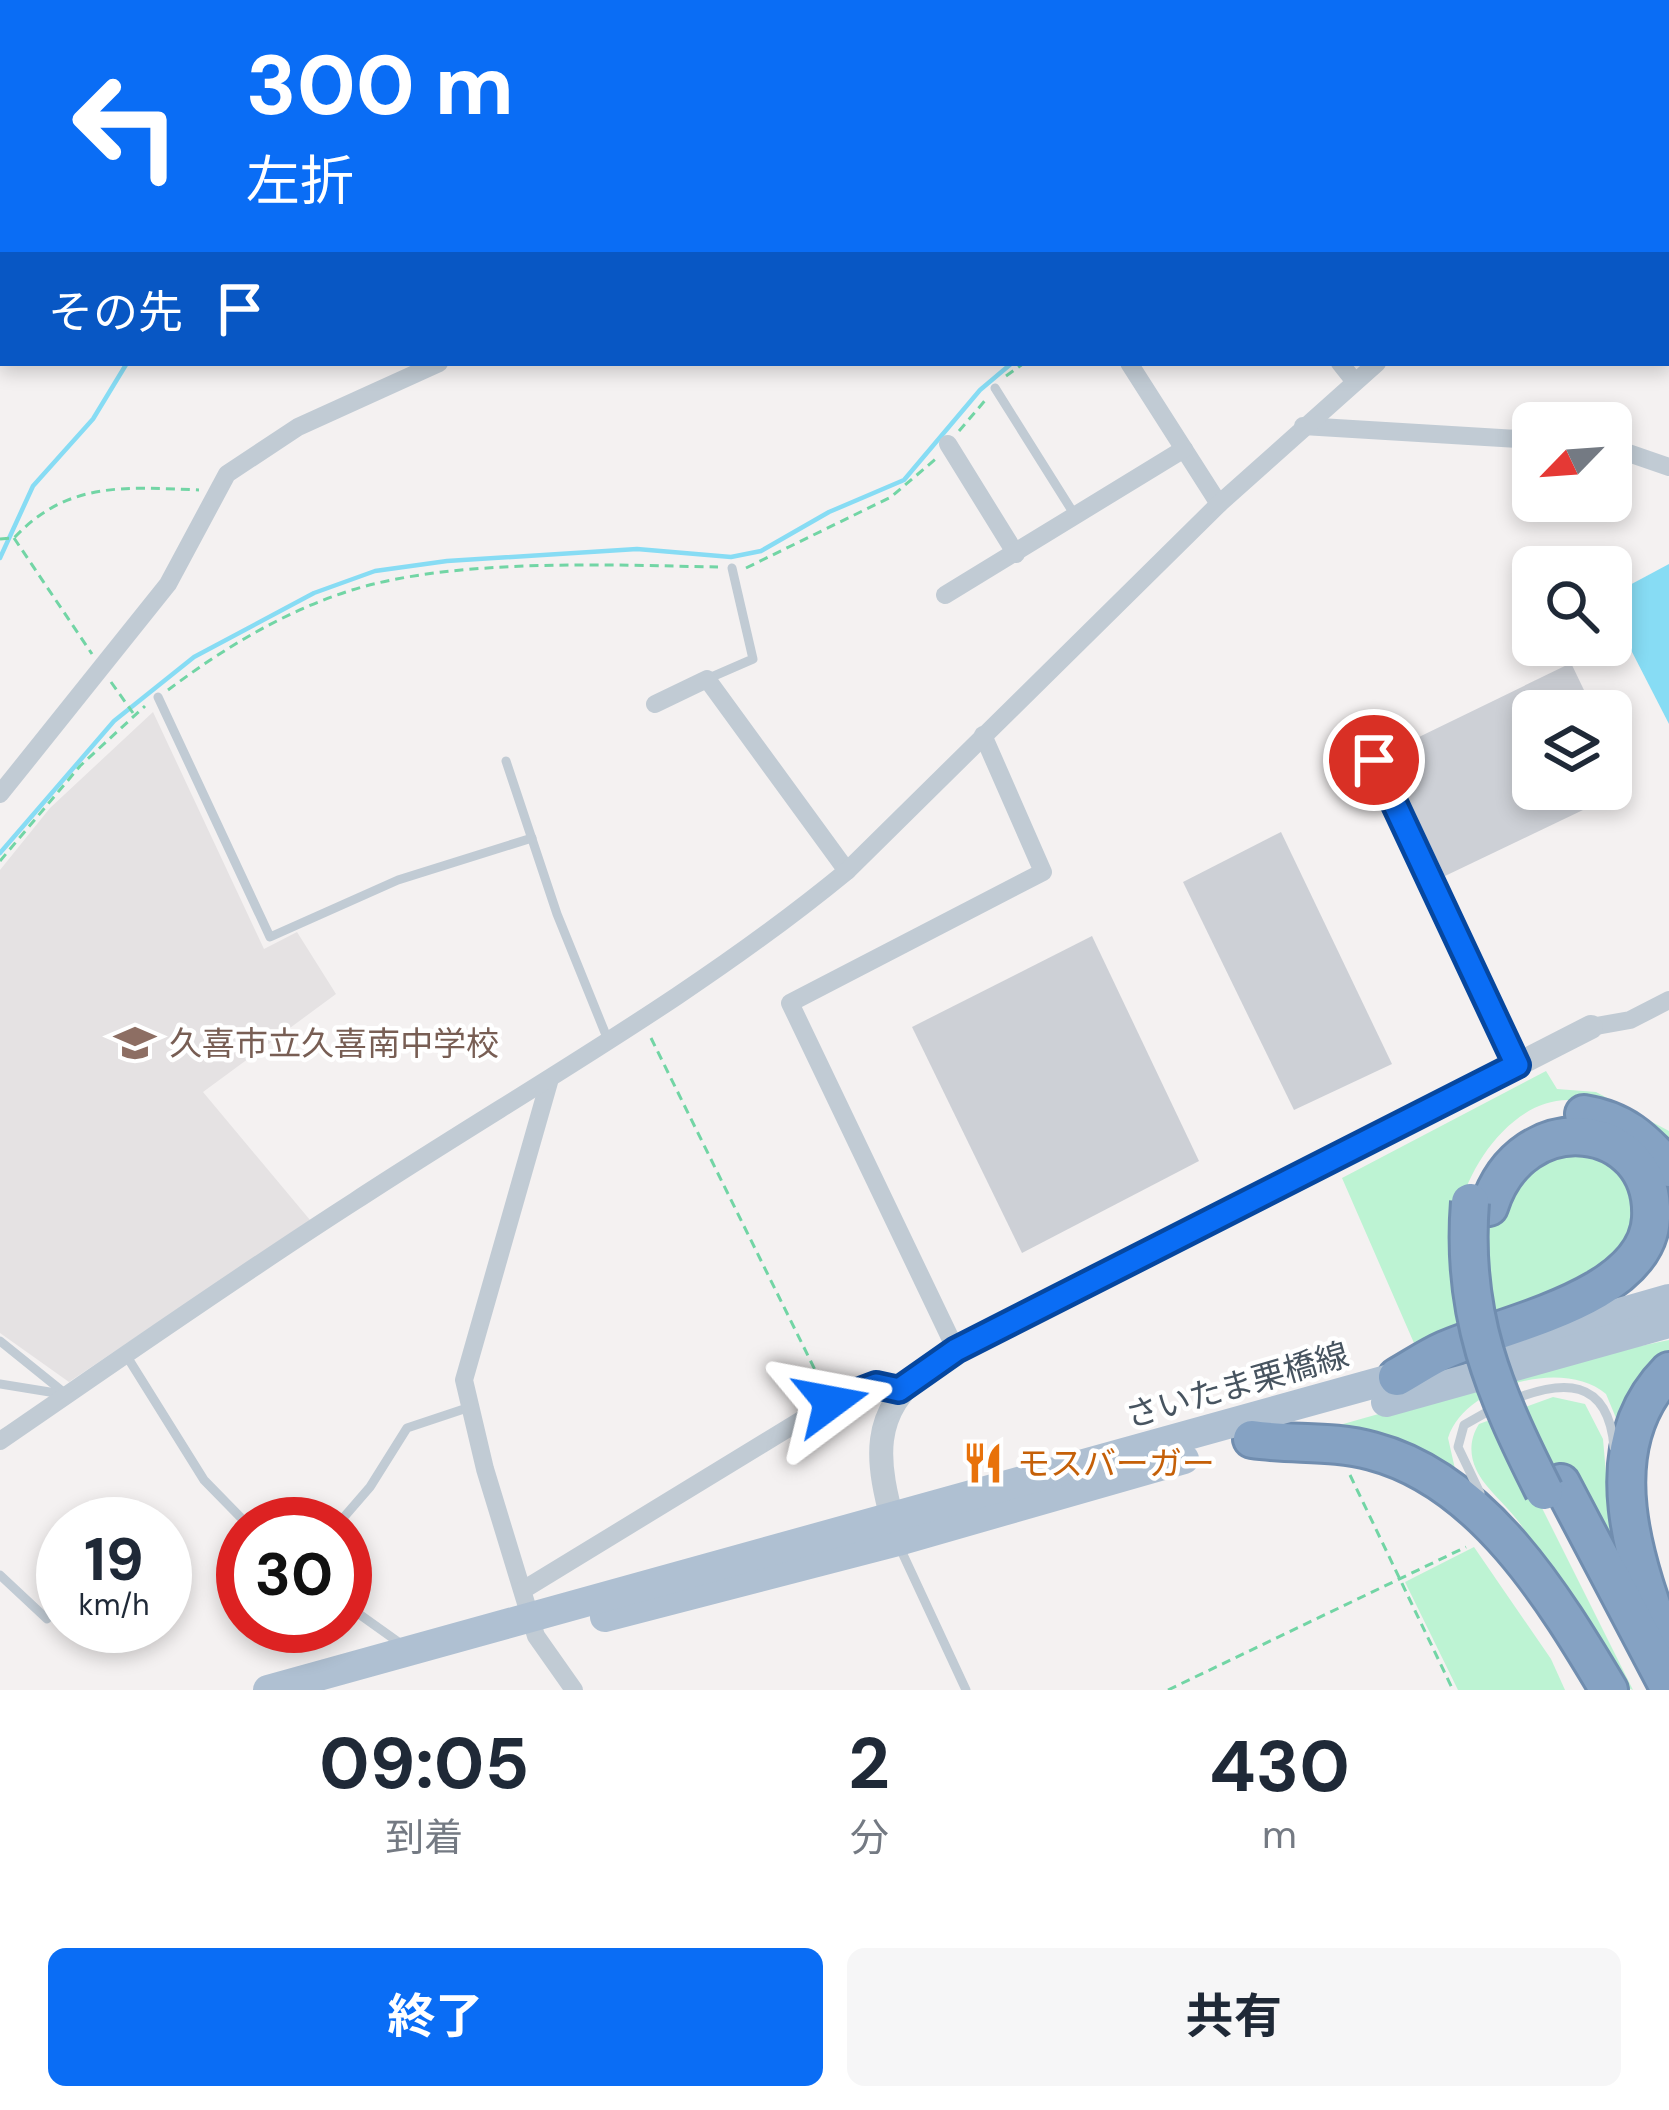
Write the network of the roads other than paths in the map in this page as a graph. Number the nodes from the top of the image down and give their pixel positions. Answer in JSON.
{"nodes":[{"id":1,"x":432,"y":366,"type":"edge"},
{"id":2,"x":1131,"y":366,"type":"edge"},
{"id":3,"x":1342,"y":366,"type":"edge"},
{"id":4,"x":1373,"y":366,"type":"edge"},
{"id":5,"x":1354,"y":382,"type":"junction"},
{"id":6,"x":995,"y":388,"type":"road end"},
{"id":7,"x":1303,"y":426,"type":"junction"},
{"id":8,"x":1512,"y":439,"type":"edge"},
{"id":9,"x":948,"y":444,"type":"road end"},
{"id":10,"x":1184,"y":449,"type":"junction"},
{"id":11,"x":1632,"y":454,"type":"edge"},
{"id":12,"x":1669,"y":467,"type":"edge"},
{"id":13,"x":1219,"y":504,"type":"junction"},
{"id":14,"x":1076,"y":517,"type":"junction"},
{"id":15,"x":1016,"y":554,"type":"junction"},
{"id":16,"x":732,"y":568,"type":"road end"},
{"id":17,"x":945,"y":595,"type":"dead end"},
{"id":18,"x":707,"y":679,"type":"junction"},
{"id":19,"x":158,"y":697,"type":"road end"},
{"id":20,"x":655,"y":704,"type":"dead end"},
{"id":21,"x":983,"y":735,"type":"junction"},
{"id":22,"x":1374,"y":760,"type":"dead end"},
{"id":23,"x":506,"y":761,"type":"dead end"},
{"id":24,"x":0,"y":794,"type":"edge"},
{"id":25,"x":532,"y":838,"type":"junction"},
{"id":26,"x":847,"y":871,"type":"junction"},
{"id":27,"x":1669,"y":1000,"type":"edge"},
{"id":28,"x":1592,"y":1027,"type":"joint"},
{"id":29,"x":608,"y":1040,"type":"junction"},
{"id":30,"x":1517,"y":1065,"type":"junction"},
{"id":31,"x":549,"y":1082,"type":"junction"},
{"id":32,"x":1669,"y":1168,"type":"edge"},
{"id":33,"x":1479,"y":1205,"type":"junction"},
{"id":34,"x":1669,"y":1299,"type":"edge"},
{"id":35,"x":1669,"y":1323,"type":"edge"},
{"id":36,"x":0,"y":1341,"type":"edge"},
{"id":37,"x":956,"y":1350,"type":"junction"},
{"id":38,"x":126,"y":1355,"type":"junction"},
{"id":39,"x":1669,"y":1371,"type":"edge"},
{"id":40,"x":1397,"y":1377,"type":"junction"},
{"id":41,"x":0,"y":1384,"type":"edge"},
{"id":42,"x":899,"y":1390,"type":"junction"},
{"id":43,"x":67,"y":1395,"type":"junction"},
{"id":44,"x":470,"y":1408,"type":"junction"},
{"id":45,"x":1252,"y":1439,"type":"junction"},
{"id":46,"x":0,"y":1441,"type":"edge"},
{"id":47,"x":1552,"y":1487,"type":"junction"},
{"id":48,"x":221,"y":1497,"type":"edge"},
{"id":49,"x":361,"y":1497,"type":"edge"},
{"id":50,"x":894,"y":1528,"type":"junction"},
{"id":51,"x":1634,"y":1544,"type":"junction"},
{"id":52,"x":1516,"y":1555,"type":"junction"},
{"id":53,"x":0,"y":1575,"type":"edge"},
{"id":54,"x":36,"y":1609,"type":"edge"},
{"id":55,"x":530,"y":1615,"type":"junction"},
{"id":56,"x":372,"y":1623,"type":"edge"},
{"id":57,"x":410,"y":1650,"type":"junction"},
{"id":58,"x":1669,"y":1654,"type":"edge"},
{"id":59,"x":1669,"y":1688,"type":"edge"},
{"id":60,"x":268,"y":1690,"type":"edge"},
{"id":61,"x":344,"y":1690,"type":"edge"},
{"id":62,"x":574,"y":1690,"type":"edge"},
{"id":63,"x":966,"y":1690,"type":"edge"},
{"id":64,"x":1610,"y":1690,"type":"edge"},
{"id":65,"x":1643,"y":1690,"type":"edge"}],
"edges":[{"from":1,"to":24,"type":"street"},
{"from":2,"to":10,"type":"street"},
{"from":3,"to":5,"type":"street"},
{"from":4,"to":5,"type":"street"},
{"from":5,"to":7,"type":"street"},
{"from":6,"to":14,"type":"lane"},
{"from":7,"to":8,"type":"street"},
{"from":7,"to":13,"type":"street"},
{"from":9,"to":15,"type":"street"},
{"from":10,"to":13,"type":"street"},
{"from":10,"to":14,"type":"street"},
{"from":11,"to":12,"type":"street"},
{"from":13,"to":21,"type":"street"},
{"from":14,"to":15,"type":"street"},
{"from":15,"to":17,"type":"street"},
{"from":16,"to":18,"type":"lane"},
{"from":18,"to":20,"type":"street"},
{"from":18,"to":26,"type":"street"},
{"from":19,"to":25,"type":"lane"},
{"from":21,"to":26,"type":"street"},
{"from":21,"to":37,"type":"street"},
{"from":22,"to":30,"type":"lane"},
{"from":23,"to":25,"type":"lane"},
{"from":25,"to":29,"type":"lane"},
{"from":26,"to":29,"type":"street"},
{"from":27,"to":28,"type":"street"},
{"from":28,"to":30,"type":"street"},
{"from":29,"to":31,"type":"street"},
{"from":30,"to":37,"type":"street"},
{"from":31,"to":38,"type":"street"},
{"from":31,"to":44,"type":"street"},
{"from":32,"to":33,"type":"highway"},
{"from":33,"to":40,"type":"highway"},
{"from":33,"to":47,"type":"highway"},
{"from":34,"to":40,"type":"main road","name":"さいたま栗橋線"},
{"from":35,"to":45,"type":"main road","name":"さいたま栗橋線"},
{"from":36,"to":43,"type":"lane"},
{"from":37,"to":42,"type":"street"},
{"from":38,"to":43,"type":"street"},
{"from":38,"to":48,"type":"lane"},
{"from":39,"to":51,"type":"highway"},
{"from":40,"to":50,"type":"main road","name":"さいたま栗橋線"},
{"from":41,"to":43,"type":"lane"},
{"from":42,"to":50,"type":"street"},
{"from":42,"to":55,"type":"street"},
{"from":43,"to":46,"type":"street"},
{"from":44,"to":49,"type":"lane"},
{"from":44,"to":55,"type":"street"},
{"from":45,"to":50,"type":"main road","name":"さいたま栗橋線"},
{"from":45,"to":52,"type":"highway"},
{"from":47,"to":59,"type":"highway"},
{"from":47,"to":65,"type":"highway"},
{"from":50,"to":55,"type":"main road","name":"さいたま栗橋線"},
{"from":50,"to":63,"type":"lane"},
{"from":51,"to":52,"type":"lane"},
{"from":51,"to":58,"type":"highway"},
{"from":52,"to":64,"type":"highway"},
{"from":53,"to":54,"type":"lane"},
{"from":55,"to":57,"type":"main road","name":"さいたま栗橋線"},
{"from":55,"to":61,"type":"main road","name":"さいたま栗橋線"},
{"from":55,"to":62,"type":"street"},
{"from":56,"to":57,"type":"lane"},
{"from":57,"to":60,"type":"main road","name":"さいたま栗橋線"}]}
